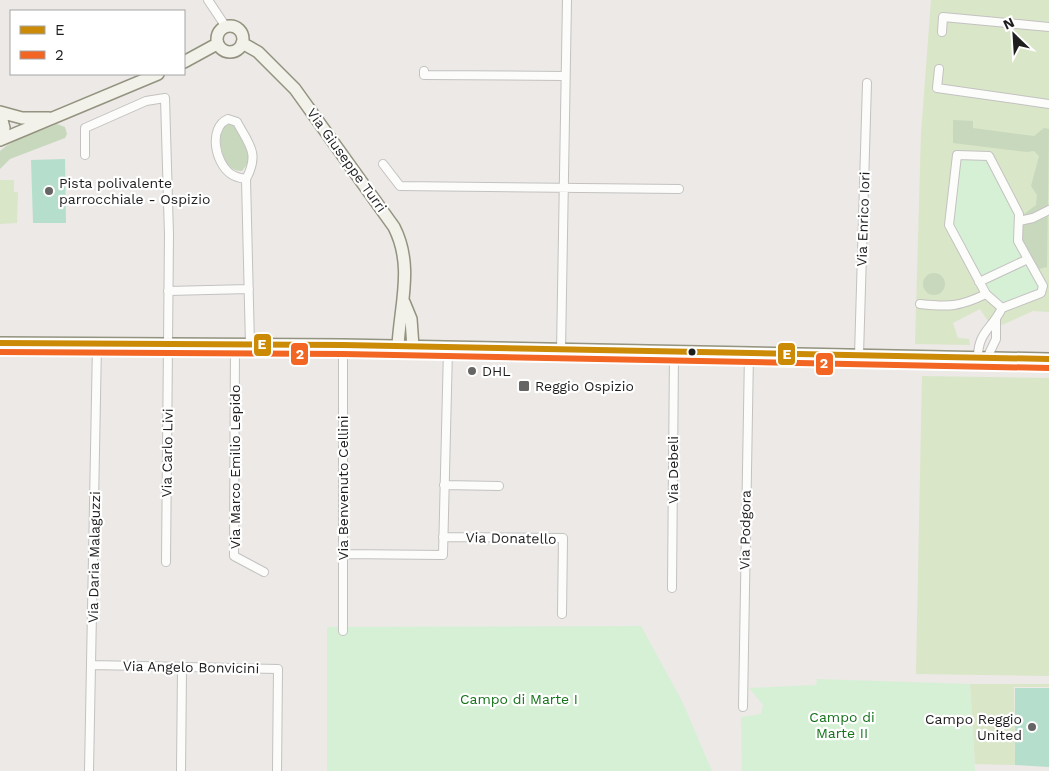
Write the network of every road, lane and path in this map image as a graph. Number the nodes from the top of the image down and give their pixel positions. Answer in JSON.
{"nodes":[{"id":1,"x":208,"y":0,"type":"edge"},
{"id":2,"x":567,"y":0,"type":"edge"},
{"id":3,"x":226,"y":26,"type":"junction"},
{"id":4,"x":1049,"y":27,"type":"edge"},
{"id":5,"x":942,"y":32,"type":"dead end"},
{"id":6,"x":242,"y":43,"type":"junction"},
{"id":7,"x":217,"y":44,"type":"junction"},
{"id":8,"x":185,"y":61,"type":"edge"},
{"id":9,"x":939,"y":70,"type":"dead end"},
{"id":10,"x":424,"y":71,"type":"dead end"},
{"id":11,"x":156,"y":75,"type":"edge"},
{"id":12,"x":566,"y":76,"type":"junction"},
{"id":13,"x":868,"y":83,"type":"dead end"},
{"id":14,"x":1049,"y":104,"type":"edge"},
{"id":15,"x":0,"y":113,"type":"edge"},
{"id":16,"x":51,"y":118,"type":"junction"},
{"id":17,"x":0,"y":140,"type":"edge"},
{"id":18,"x":84,"y":155,"type":"dead end"},
{"id":19,"x":383,"y":164,"type":"dead end"},
{"id":20,"x":246,"y":179,"type":"junction"},
{"id":21,"x":564,"y":186,"type":"junction"},
{"id":22,"x":679,"y":189,"type":"dead end"},
{"id":23,"x":1049,"y":210,"type":"edge"},
{"id":24,"x":1018,"y":220,"type":"junction"},
{"id":25,"x":1028,"y":259,"type":"junction"},
{"id":26,"x":979,"y":282,"type":"junction"},
{"id":27,"x":249,"y":289,"type":"junction"},
{"id":28,"x":1045,"y":289,"type":"edge"},
{"id":29,"x":168,"y":291,"type":"junction"},
{"id":30,"x":986,"y":294,"type":"junction"},
{"id":31,"x":404,"y":302,"type":"junction"},
{"id":32,"x":920,"y":304,"type":"dead end"},
{"id":33,"x":1002,"y":308,"type":"junction"},
{"id":34,"x":996,"y":320,"type":"junction"},
{"id":35,"x":0,"y":343,"type":"edge"},
{"id":36,"x":97,"y":344,"type":"junction"},
{"id":37,"x":169,"y":344,"type":"junction"},
{"id":38,"x":235,"y":345,"type":"junction"},
{"id":39,"x":250,"y":345,"type":"junction"},
{"id":40,"x":343,"y":346,"type":"junction"},
{"id":41,"x":398,"y":346,"type":"junction"},
{"id":42,"x":413,"y":347,"type":"junction"},
{"id":43,"x":448,"y":349,"type":"junction"},
{"id":44,"x":561,"y":351,"type":"junction"},
{"id":45,"x":674,"y":352,"type":"junction"},
{"id":46,"x":749,"y":353,"type":"junction"},
{"id":47,"x":858,"y":355,"type":"junction"},
{"id":48,"x":982,"y":357,"type":"junction"},
{"id":49,"x":1049,"y":359,"type":"edge"},
{"id":50,"x":444,"y":485,"type":"junction"},
{"id":51,"x":499,"y":486,"type":"dead end"},
{"id":52,"x":443,"y":537,"type":"junction"},
{"id":53,"x":343,"y":554,"type":"junction"},
{"id":54,"x":166,"y":562,"type":"dead end"},
{"id":55,"x":264,"y":572,"type":"dead end"},
{"id":56,"x":672,"y":588,"type":"dead end"},
{"id":57,"x":562,"y":614,"type":"dead end"},
{"id":58,"x":343,"y":631,"type":"dead end"},
{"id":59,"x":92,"y":665,"type":"junction"},
{"id":60,"x":182,"y":668,"type":"junction"},
{"id":61,"x":743,"y":707,"type":"dead end"},
{"id":62,"x":89,"y":771,"type":"edge"},
{"id":63,"x":181,"y":771,"type":"edge"},
{"id":64,"x":277,"y":771,"type":"edge"}],
"edges":[{"from":1,"to":3,"type":"street"},
{"from":2,"to":12,"type":"street"},
{"from":3,"to":6,"type":"main road"},
{"from":3,"to":7,"type":"main road"},
{"from":4,"to":5,"type":"street"},
{"from":6,"to":7,"type":"main road"},
{"from":6,"to":31,"type":"main road","name":"Via Giuseppe Turri"},
{"from":7,"to":8,"type":"main road"},
{"from":9,"to":14,"type":"street"},
{"from":10,"to":12,"type":"street"},
{"from":11,"to":16,"type":"main road"},
{"from":12,"to":21,"type":"street"},
{"from":13,"to":47,"type":"street","name":"Via Enrico Iori"},
{"from":15,"to":16,"type":"main road"},
{"from":15,"to":17,"type":"main road"},
{"from":16,"to":17,"type":"main road"},
{"from":18,"to":29,"type":"street","name":"Via Carlo Livi"},
{"from":19,"to":21,"type":"street"},
{"from":20,"to":20,"type":"street"},
{"from":20,"to":27,"type":"street"},
{"from":21,"to":22,"type":"street"},
{"from":21,"to":44,"type":"street"},
{"from":23,"to":24,"type":"street"},
{"from":24,"to":25,"type":"street"},
{"from":24,"to":26,"type":"street"},
{"from":25,"to":26,"type":"street"},
{"from":25,"to":28,"type":"street"},
{"from":26,"to":30,"type":"street"},
{"from":27,"to":29,"type":"street"},
{"from":27,"to":39,"type":"street"},
{"from":28,"to":33,"type":"street"},
{"from":29,"to":37,"type":"street","name":"Via Carlo Livi"},
{"from":30,"to":32,"type":"street"},
{"from":30,"to":33,"type":"street"},
{"from":31,"to":41,"type":"main road","name":"Via Giuseppe Turri"},
{"from":31,"to":42,"type":"main road","name":"Via Giuseppe Turri"},
{"from":33,"to":34,"type":"street"},
{"from":34,"to":48,"type":"street"},
{"from":34,"to":48,"type":"street"},
{"from":35,"to":36,"type":"main road"},
{"from":36,"to":37,"type":"main road"},
{"from":36,"to":59,"type":"street","name":"Via Daria Malaguzzi"},
{"from":37,"to":38,"type":"main road"},
{"from":37,"to":54,"type":"street","name":"Via Carlo Livi"},
{"from":38,"to":39,"type":"main road"},
{"from":38,"to":55,"type":"street","name":"Via Marco Emilio Lepido"},
{"from":39,"to":40,"type":"main road"},
{"from":40,"to":41,"type":"main road"},
{"from":40,"to":53,"type":"street","name":"Via Benvenuto Cellini"},
{"from":41,"to":42,"type":"main road"},
{"from":42,"to":43,"type":"main road"},
{"from":43,"to":44,"type":"main road"},
{"from":43,"to":50,"type":"street"},
{"from":44,"to":45,"type":"main road"},
{"from":45,"to":46,"type":"main road"},
{"from":45,"to":56,"type":"street","name":"Via Debeli"},
{"from":46,"to":47,"type":"main road"},
{"from":46,"to":61,"type":"street","name":"Via Podgora"},
{"from":47,"to":48,"type":"main road"},
{"from":48,"to":49,"type":"main road"},
{"from":50,"to":51,"type":"street"},
{"from":50,"to":52,"type":"street"},
{"from":52,"to":53,"type":"street"},
{"from":52,"to":57,"type":"street","name":"Via Donatello"},
{"from":53,"to":58,"type":"street","name":"Via Benvenuto Cellini"},
{"from":59,"to":60,"type":"street","name":"Via Angelo Bonvicini"},
{"from":59,"to":62,"type":"street","name":"Via Daria Malaguzzi"},
{"from":60,"to":63,"type":"street"},
{"from":60,"to":64,"type":"street","name":"Via Angelo Bonvicini"}]}
